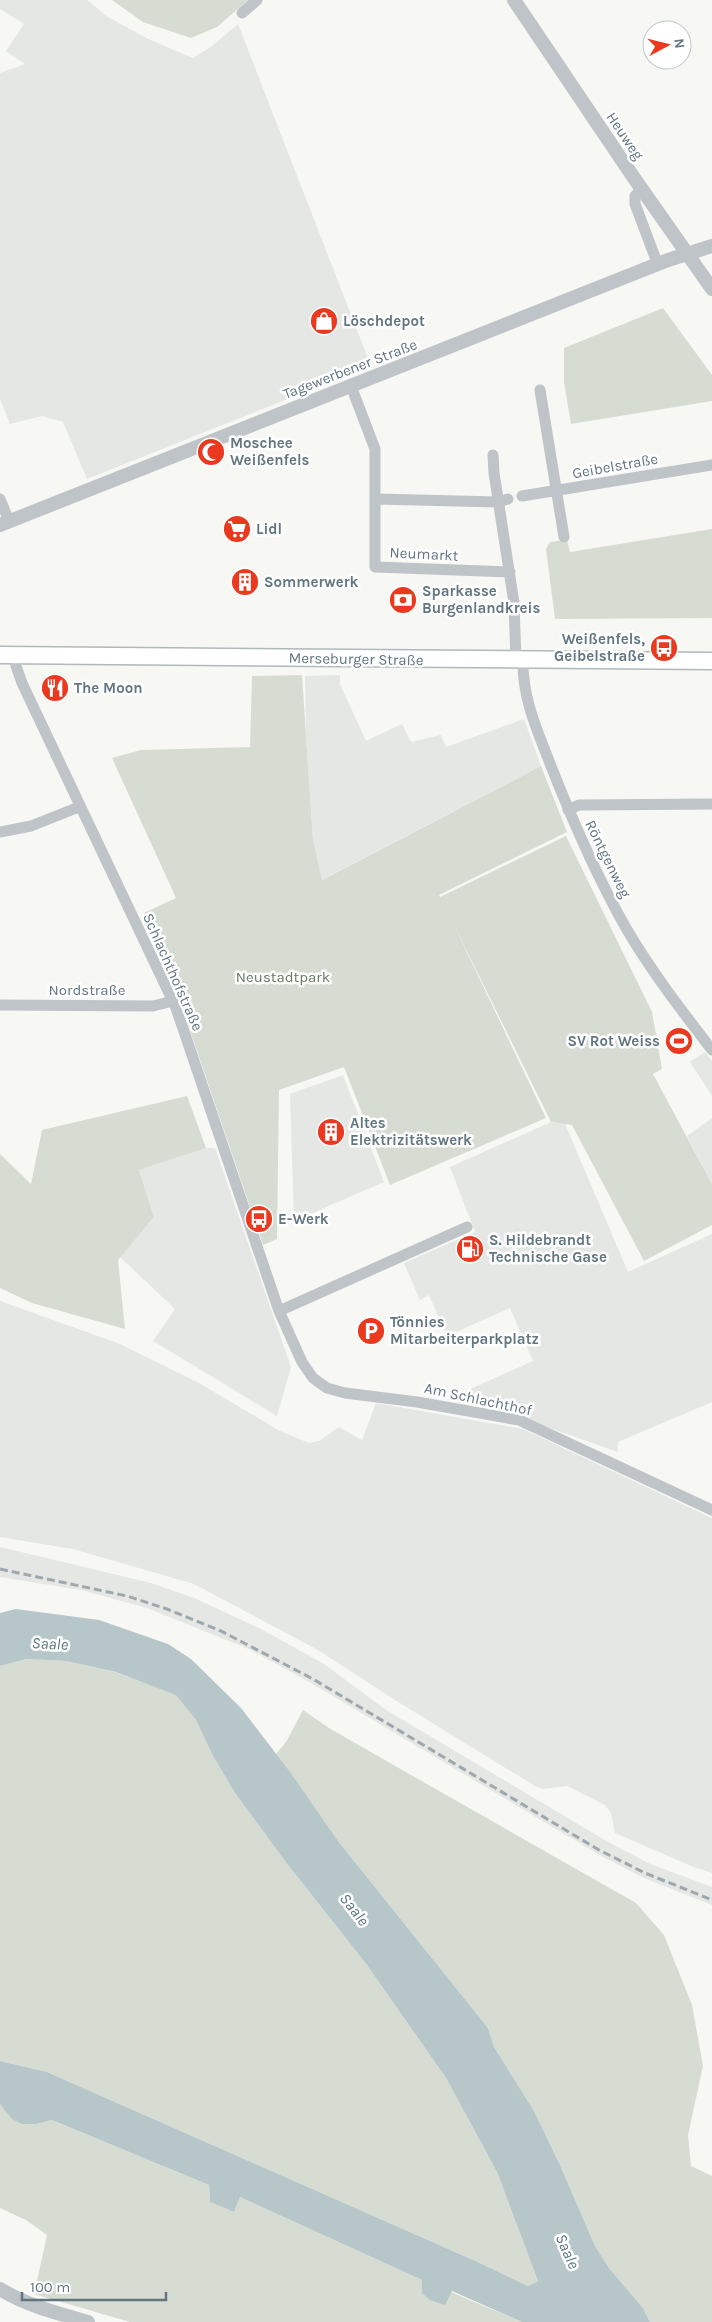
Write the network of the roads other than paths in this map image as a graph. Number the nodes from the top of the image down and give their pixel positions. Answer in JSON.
{"nodes":[{"id":1,"x":257,"y":0,"type":"edge"},
{"id":2,"x":514,"y":0,"type":"edge"},
{"id":3,"x":242,"y":12,"type":"dead end"},
{"id":4,"x":641,"y":189,"type":"junction"},
{"id":5,"x":712,"y":246,"type":"edge"},
{"id":6,"x":688,"y":254,"type":"junction"},
{"id":7,"x":658,"y":265,"type":"junction"},
{"id":8,"x":712,"y":288,"type":"edge"},
{"id":9,"x":351,"y":386,"type":"junction"},
{"id":10,"x":540,"y":390,"type":"dead end"},
{"id":11,"x":493,"y":455,"type":"dead end"},
{"id":12,"x":712,"y":465,"type":"edge"},
{"id":13,"x":556,"y":492,"type":"junction"},
{"id":14,"x":522,"y":496,"type":"dead end"},
{"id":15,"x":0,"y":499,"type":"edge"},
{"id":16,"x":376,"y":499,"type":"junction"},
{"id":17,"x":503,"y":500,"type":"junction"},
{"id":18,"x":4,"y":523,"type":"edge"},
{"id":19,"x":564,"y":537,"type":"dead end"},
{"id":20,"x":510,"y":572,"type":"junction"},
{"id":21,"x":8,"y":655,"type":"edge"},
{"id":22,"x":520,"y":661,"type":"junction"},
{"id":23,"x":712,"y":662,"type":"edge"},
{"id":24,"x":712,"y":804,"type":"edge"},
{"id":25,"x":80,"y":807,"type":"junction"},
{"id":26,"x":568,"y":810,"type":"junction"},
{"id":27,"x":0,"y":832,"type":"edge"},
{"id":28,"x":173,"y":1001,"type":"junction"},
{"id":29,"x":0,"y":1005,"type":"edge"},
{"id":30,"x":712,"y":1050,"type":"edge"},
{"id":31,"x":467,"y":1227,"type":"dead end"},
{"id":32,"x":279,"y":1311,"type":"junction"},
{"id":33,"x":297,"y":1353,"type":"joint"},
{"id":34,"x":712,"y":1510,"type":"edge"},
{"id":35,"x":0,"y":2289,"type":"edge"},
{"id":36,"x":88,"y":2322,"type":"edge"}],
"edges":[{"from":1,"to":3,"type":"street"},
{"from":2,"to":4,"type":"street","name":"Heuweg"},
{"from":4,"to":6,"type":"street","name":"Heuweg"},
{"from":4,"to":7,"type":"street"},
{"from":5,"to":6,"type":"street","name":"Tagewerbener Straße"},
{"from":6,"to":7,"type":"street","name":"Tagewerbener Straße"},
{"from":6,"to":8,"type":"street","name":"Heuweg"},
{"from":7,"to":9,"type":"street","name":"Tagewerbener Straße"},
{"from":9,"to":16,"type":"street","name":"Neumarkt"},
{"from":9,"to":18,"type":"street","name":"Tagewerbener Straße"},
{"from":10,"to":13,"type":"street"},
{"from":11,"to":17,"type":"street","name":"Röntgenweg"},
{"from":12,"to":13,"type":"street","name":"Geibelstraße"},
{"from":13,"to":14,"type":"street","name":"Geibelstraße"},
{"from":13,"to":19,"type":"street"},
{"from":15,"to":18,"type":"street"},
{"from":16,"to":17,"type":"street"},
{"from":16,"to":20,"type":"street","name":"Neumarkt"},
{"from":17,"to":20,"type":"street","name":"Röntgenweg"},
{"from":20,"to":22,"type":"street","name":"Röntgenweg"},
{"from":21,"to":22,"type":"main road","name":"Merseburger Straße"},
{"from":21,"to":25,"type":"street","name":"Schlachthofstraße"},
{"from":22,"to":23,"type":"main road","name":"Merseburger Straße"},
{"from":22,"to":26,"type":"street","name":"Röntgenweg"},
{"from":24,"to":26,"type":"street"},
{"from":25,"to":27,"type":"street"},
{"from":25,"to":28,"type":"street","name":"Schlachthofstraße"},
{"from":26,"to":30,"type":"street","name":"Röntgenweg"},
{"from":28,"to":29,"type":"street","name":"Nordstraße"},
{"from":28,"to":32,"type":"street","name":"Schlachthofstraße"},
{"from":31,"to":32,"type":"street"},
{"from":32,"to":33,"type":"street","name":"Schlachthofstraße"},
{"from":33,"to":34,"type":"street","name":"Am Schlachthof"},
{"from":35,"to":36,"type":"street"}]}
